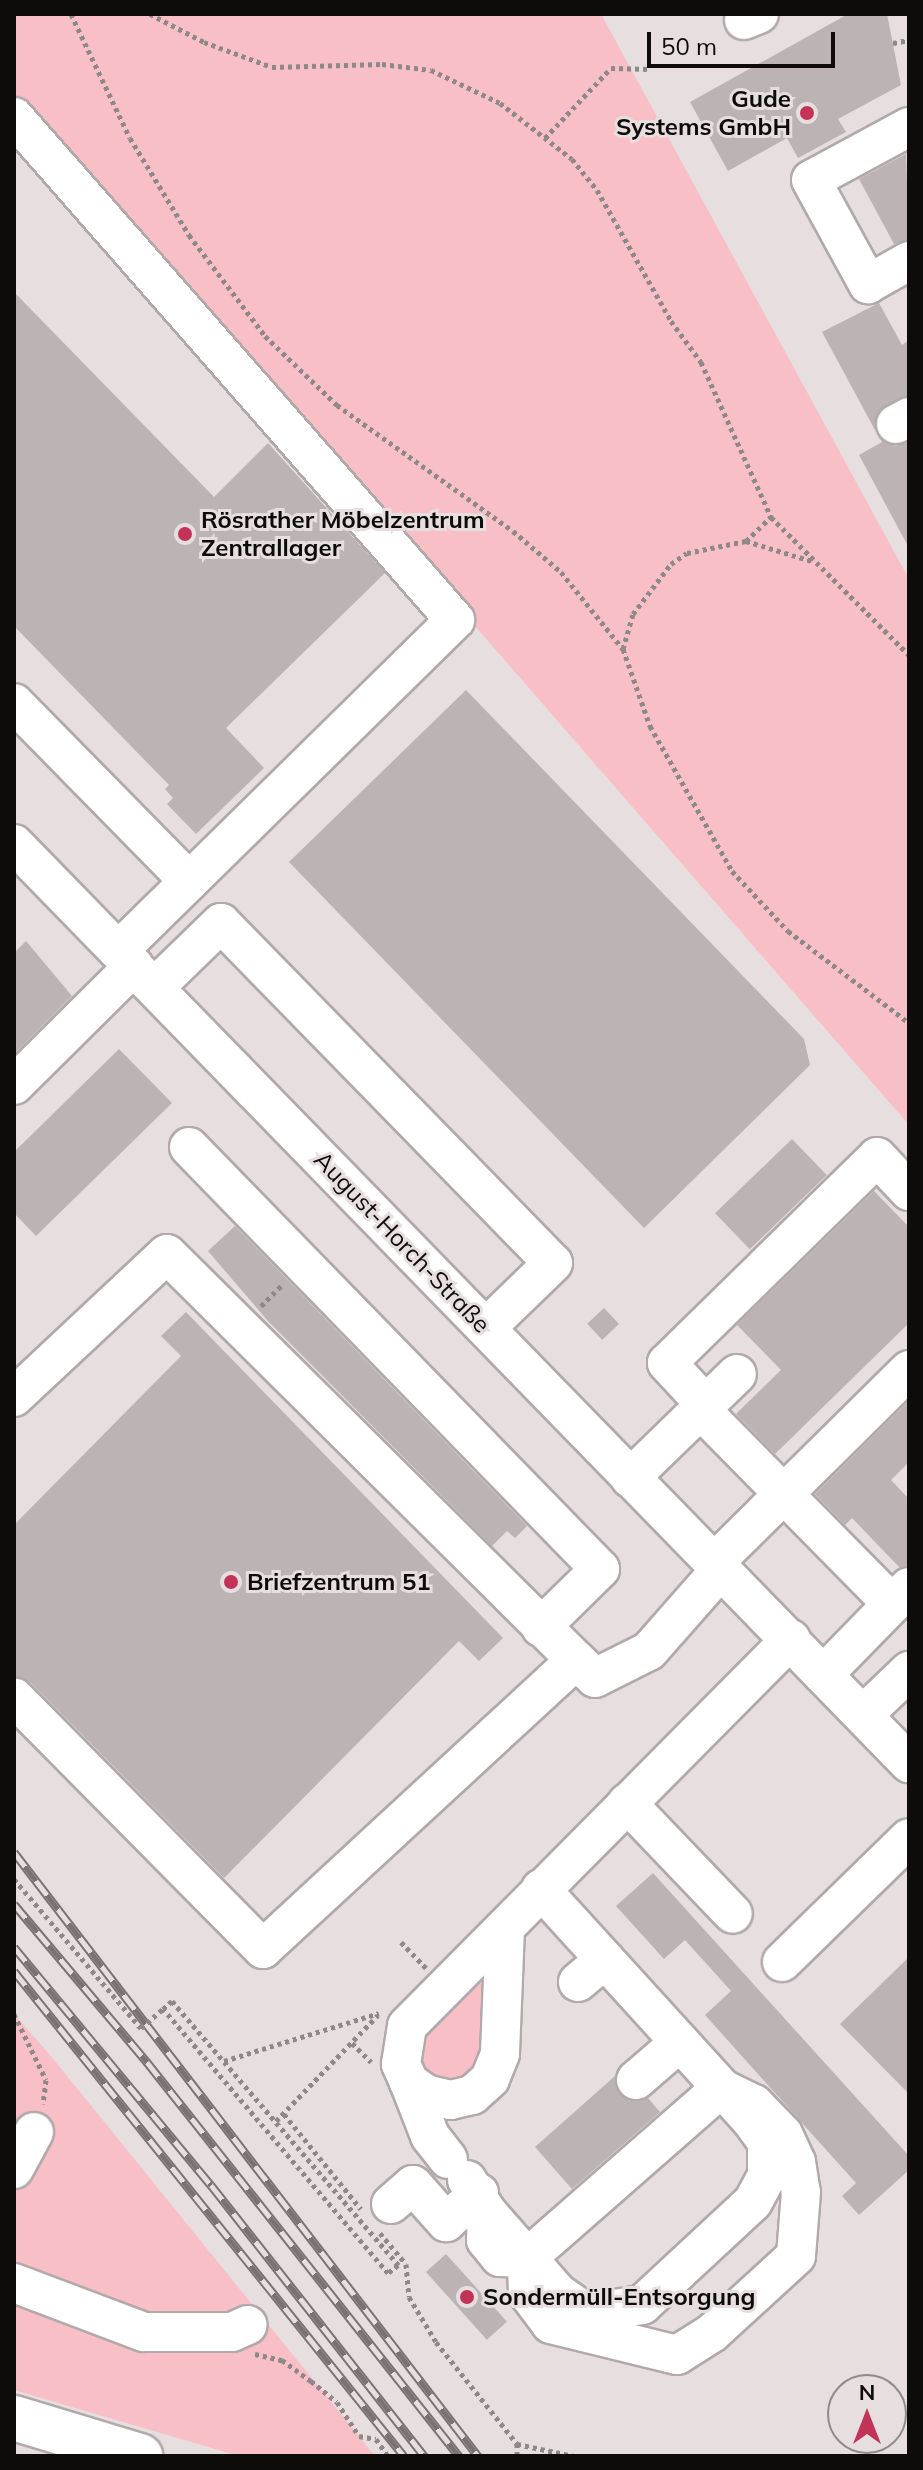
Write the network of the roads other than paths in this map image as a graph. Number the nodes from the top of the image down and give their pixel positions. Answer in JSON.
{"nodes":[{"id":1,"x":14,"y":117,"type":"edge"},
{"id":2,"x":909,"y":127,"type":"edge"},
{"id":3,"x":909,"y":261,"type":"edge"},
{"id":4,"x":14,"y":703,"type":"edge"},
{"id":5,"x":19,"y":857,"type":"edge"},
{"id":6,"x":189,"y":881,"type":"junction"},
{"id":7,"x":136,"y":968,"type":"junction"},
{"id":8,"x":14,"y":1085,"type":"edge"},
{"id":9,"x":189,"y":1147,"type":"dead end"},
{"id":10,"x":909,"y":1191,"type":"edge"},
{"id":11,"x":486,"y":1328,"type":"junction"},
{"id":12,"x":909,"y":1370,"type":"edge"},
{"id":13,"x":737,"y":1374,"type":"dead end"},
{"id":14,"x":14,"y":1397,"type":"edge"},
{"id":15,"x":703,"y":1407,"type":"junction"},
{"id":16,"x":630,"y":1478,"type":"junction"},
{"id":17,"x":784,"y":1495,"type":"junction"},
{"id":18,"x":718,"y":1565,"type":"junction"},
{"id":19,"x":905,"y":1607,"type":"edge"},
{"id":20,"x":541,"y":1627,"type":"junction"},
{"id":21,"x":791,"y":1639,"type":"junction"},
{"id":22,"x":576,"y":1660,"type":"junction"},
{"id":23,"x":909,"y":1671,"type":"edge"},
{"id":24,"x":823,"y":1675,"type":"junction"},
{"id":25,"x":14,"y":1697,"type":"edge"},
{"id":26,"x":863,"y":1715,"type":"junction"},
{"id":27,"x":909,"y":1763,"type":"edge"},
{"id":28,"x":627,"y":1803,"type":"junction"},
{"id":29,"x":909,"y":1838,"type":"edge"},
{"id":30,"x":541,"y":1889,"type":"junction"},
{"id":31,"x":733,"y":1914,"type":"dead end"},
{"id":32,"x":505,"y":1928,"type":"junction"},
{"id":33,"x":782,"y":1962,"type":"dead end"},
{"id":34,"x":680,"y":2042,"type":"junction"},
{"id":35,"x":636,"y":2080,"type":"dead end"},
{"id":36,"x":409,"y":2082,"type":"junction"},
{"id":37,"x":721,"y":2088,"type":"junction"},
{"id":38,"x":34,"y":2132,"type":"road end"},
{"id":39,"x":14,"y":2169,"type":"edge"},
{"id":40,"x":470,"y":2186,"type":"junction"},
{"id":41,"x":391,"y":2204,"type":"dead end"},
{"id":42,"x":527,"y":2258,"type":"junction"},
{"id":43,"x":14,"y":2283,"type":"edge"},
{"id":44,"x":240,"y":2329,"type":"road end"},
{"id":45,"x":14,"y":2418,"type":"edge"},
{"id":46,"x":140,"y":2456,"type":"edge"}],
"edges":[{"from":1,"to":6,"type":"street"},
{"from":2,"to":3,"type":"street"},
{"from":4,"to":6,"type":"street"},
{"from":5,"to":7,"type":"street","name":"August-Horch-Straße"},
{"from":6,"to":7,"type":"street"},
{"from":7,"to":8,"type":"street"},
{"from":7,"to":11,"type":"street","name":"August-Horch-Straße"},
{"from":7,"to":11,"type":"street"},
{"from":9,"to":20,"type":"street"},
{"from":10,"to":15,"type":"street"},
{"from":11,"to":16,"type":"street","name":"August-Horch-Straße"},
{"from":12,"to":17,"type":"street"},
{"from":13,"to":15,"type":"street"},
{"from":14,"to":20,"type":"street"},
{"from":15,"to":16,"type":"street"},
{"from":15,"to":17,"type":"street"},
{"from":16,"to":18,"type":"street","name":"August-Horch-Straße"},
{"from":17,"to":18,"type":"street"},
{"from":17,"to":19,"type":"street"},
{"from":18,"to":21,"type":"street","name":"August-Horch-Straße"},
{"from":18,"to":22,"type":"street"},
{"from":19,"to":24,"type":"street"},
{"from":20,"to":22,"type":"street"},
{"from":21,"to":24,"type":"street","name":"August-Horch-Straße"},
{"from":21,"to":28,"type":"street"},
{"from":22,"to":25,"type":"street"},
{"from":23,"to":26,"type":"street"},
{"from":24,"to":26,"type":"street","name":"August-Horch-Straße"},
{"from":26,"to":27,"type":"street","name":"August-Horch-Straße"},
{"from":28,"to":30,"type":"street"},
{"from":28,"to":31,"type":"street"},
{"from":29,"to":33,"type":"street"},
{"from":30,"to":32,"type":"street"},
{"from":30,"to":34,"type":"street"},
{"from":32,"to":36,"type":"street"},
{"from":32,"to":36,"type":"street"},
{"from":34,"to":35,"type":"street"},
{"from":34,"to":37,"type":"street"},
{"from":36,"to":40,"type":"street"},
{"from":37,"to":42,"type":"street"},
{"from":37,"to":42,"type":"street"},
{"from":37,"to":42,"type":"street"},
{"from":38,"to":39,"type":"street"},
{"from":40,"to":41,"type":"street"},
{"from":40,"to":42,"type":"street"},
{"from":43,"to":44,"type":"street"},
{"from":45,"to":46,"type":"highway"}]}
